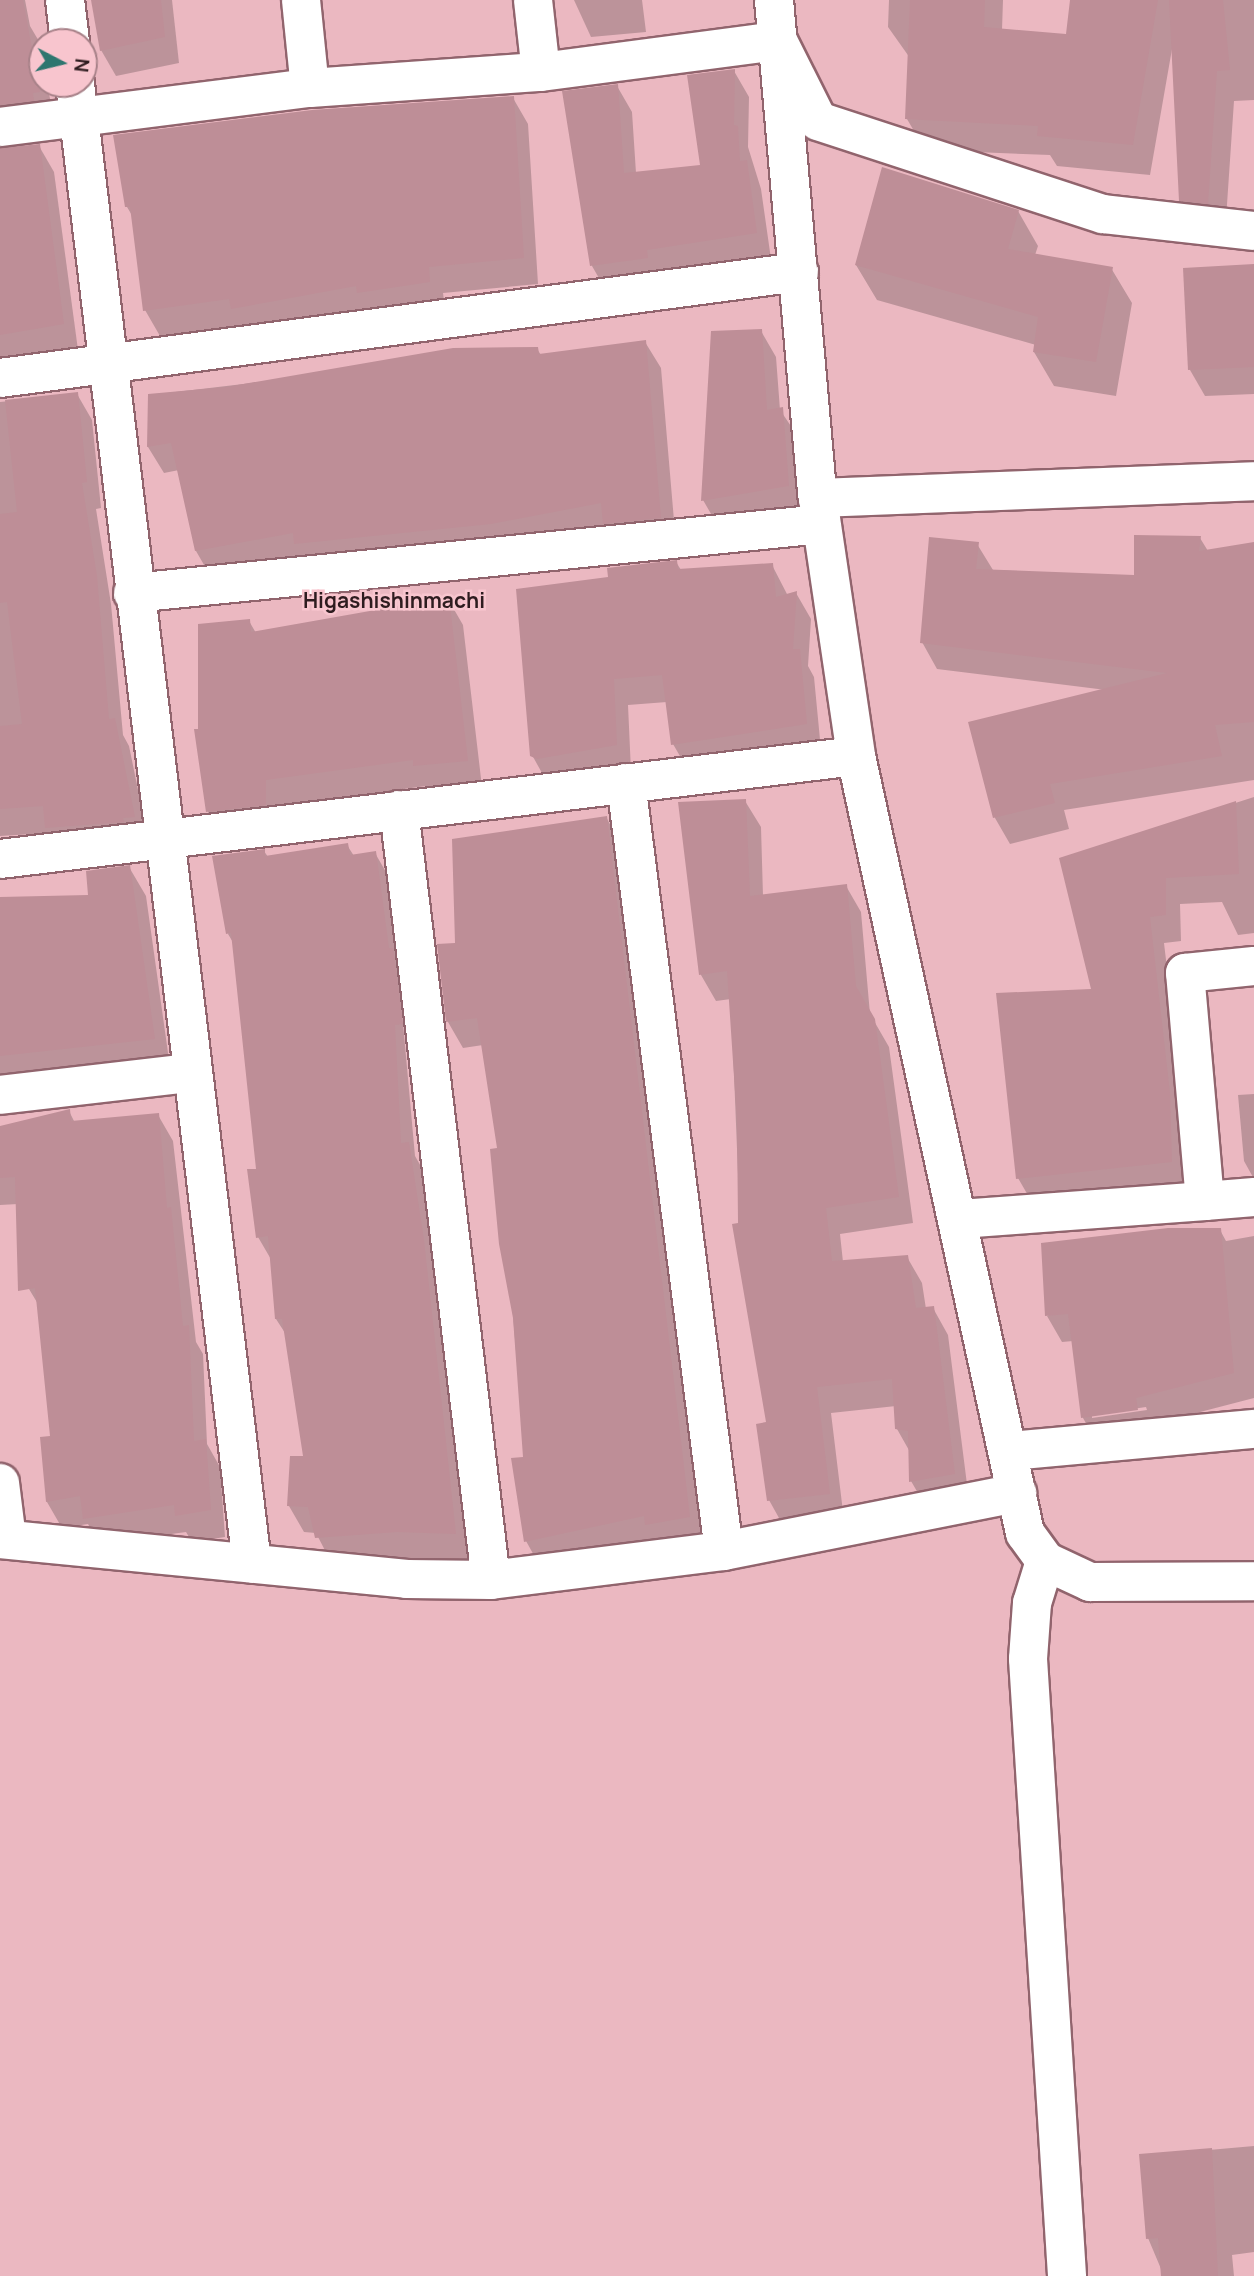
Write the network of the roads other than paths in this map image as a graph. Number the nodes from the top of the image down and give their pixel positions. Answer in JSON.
{"nodes":[{"id":1,"x":65,"y":0,"type":"edge"},
{"id":2,"x":301,"y":0,"type":"edge"},
{"id":3,"x":533,"y":0,"type":"edge"},
{"id":4,"x":774,"y":0,"type":"edge"},
{"id":5,"x":68,"y":28,"type":"edge"},
{"id":6,"x":778,"y":41,"type":"junction"},
{"id":7,"x":541,"y":72,"type":"junction"},
{"id":8,"x":310,"y":88,"type":"junction"},
{"id":9,"x":76,"y":100,"type":"edge"},
{"id":10,"x":0,"y":127,"type":"edge"},
{"id":11,"x":1254,"y":231,"type":"edge"},
{"id":12,"x":799,"y":272,"type":"junction"},
{"id":13,"x":105,"y":365,"type":"junction"},
{"id":14,"x":0,"y":378,"type":"edge"},
{"id":15,"x":1254,"y":481,"type":"edge"},
{"id":16,"x":820,"y":511,"type":"junction"},
{"id":17,"x":133,"y":593,"type":"junction"},
{"id":18,"x":856,"y":756,"type":"junction"},
{"id":19,"x":626,"y":783,"type":"junction"},
{"id":20,"x":399,"y":810,"type":"junction"},
{"id":21,"x":162,"y":839,"type":"junction"},
{"id":22,"x":0,"y":859,"type":"edge"},
{"id":23,"x":1254,"y":966,"type":"edge"},
{"id":24,"x":191,"y":1073,"type":"junction"},
{"id":25,"x":0,"y":1095,"type":"edge"},
{"id":26,"x":1254,"y":1197,"type":"edge"},
{"id":27,"x":1205,"y":1201,"type":"junction"},
{"id":28,"x":960,"y":1219,"type":"junction"},
{"id":29,"x":1254,"y":1429,"type":"edge"},
{"id":30,"x":1010,"y":1451,"type":"junction"},
{"id":31,"x":0,"y":1483,"type":"edge"},
{"id":32,"x":1017,"y":1493,"type":"junction"},
{"id":33,"x":3,"y":1539,"type":"edge"},
{"id":34,"x":724,"y":1551,"type":"junction"},
{"id":35,"x":1045,"y":1561,"type":"junction"},
{"id":36,"x":251,"y":1563,"type":"junction"},
{"id":37,"x":491,"y":1580,"type":"junction"},
{"id":38,"x":1254,"y":1581,"type":"edge"},
{"id":39,"x":1067,"y":2276,"type":"edge"}],
"edges":[{"from":1,"to":5,"type":"street"},
{"from":2,"to":8,"type":"street"},
{"from":3,"to":7,"type":"street"},
{"from":4,"to":6,"type":"street"},
{"from":6,"to":7,"type":"street"},
{"from":6,"to":11,"type":"street"},
{"from":6,"to":12,"type":"street"},
{"from":7,"to":8,"type":"street"},
{"from":8,"to":9,"type":"street"},
{"from":9,"to":10,"type":"street"},
{"from":9,"to":13,"type":"street"},
{"from":12,"to":13,"type":"street"},
{"from":12,"to":16,"type":"street"},
{"from":13,"to":14,"type":"street"},
{"from":13,"to":17,"type":"street"},
{"from":15,"to":16,"type":"street"},
{"from":16,"to":17,"type":"street"},
{"from":16,"to":18,"type":"street"},
{"from":17,"to":21,"type":"street"},
{"from":18,"to":19,"type":"street"},
{"from":18,"to":28,"type":"street"},
{"from":19,"to":20,"type":"street"},
{"from":19,"to":34,"type":"street"},
{"from":20,"to":21,"type":"street"},
{"from":20,"to":37,"type":"street"},
{"from":21,"to":22,"type":"street"},
{"from":21,"to":24,"type":"street"},
{"from":23,"to":27,"type":"street"},
{"from":24,"to":25,"type":"street"},
{"from":24,"to":36,"type":"street"},
{"from":26,"to":27,"type":"street"},
{"from":27,"to":28,"type":"street"},
{"from":28,"to":30,"type":"street"},
{"from":29,"to":30,"type":"street"},
{"from":30,"to":32,"type":"street"},
{"from":31,"to":33,"type":"street"},
{"from":32,"to":34,"type":"street"},
{"from":32,"to":35,"type":"street"},
{"from":33,"to":36,"type":"street"},
{"from":34,"to":37,"type":"street"},
{"from":35,"to":38,"type":"street"},
{"from":35,"to":39,"type":"street"},
{"from":36,"to":37,"type":"street"}]}
